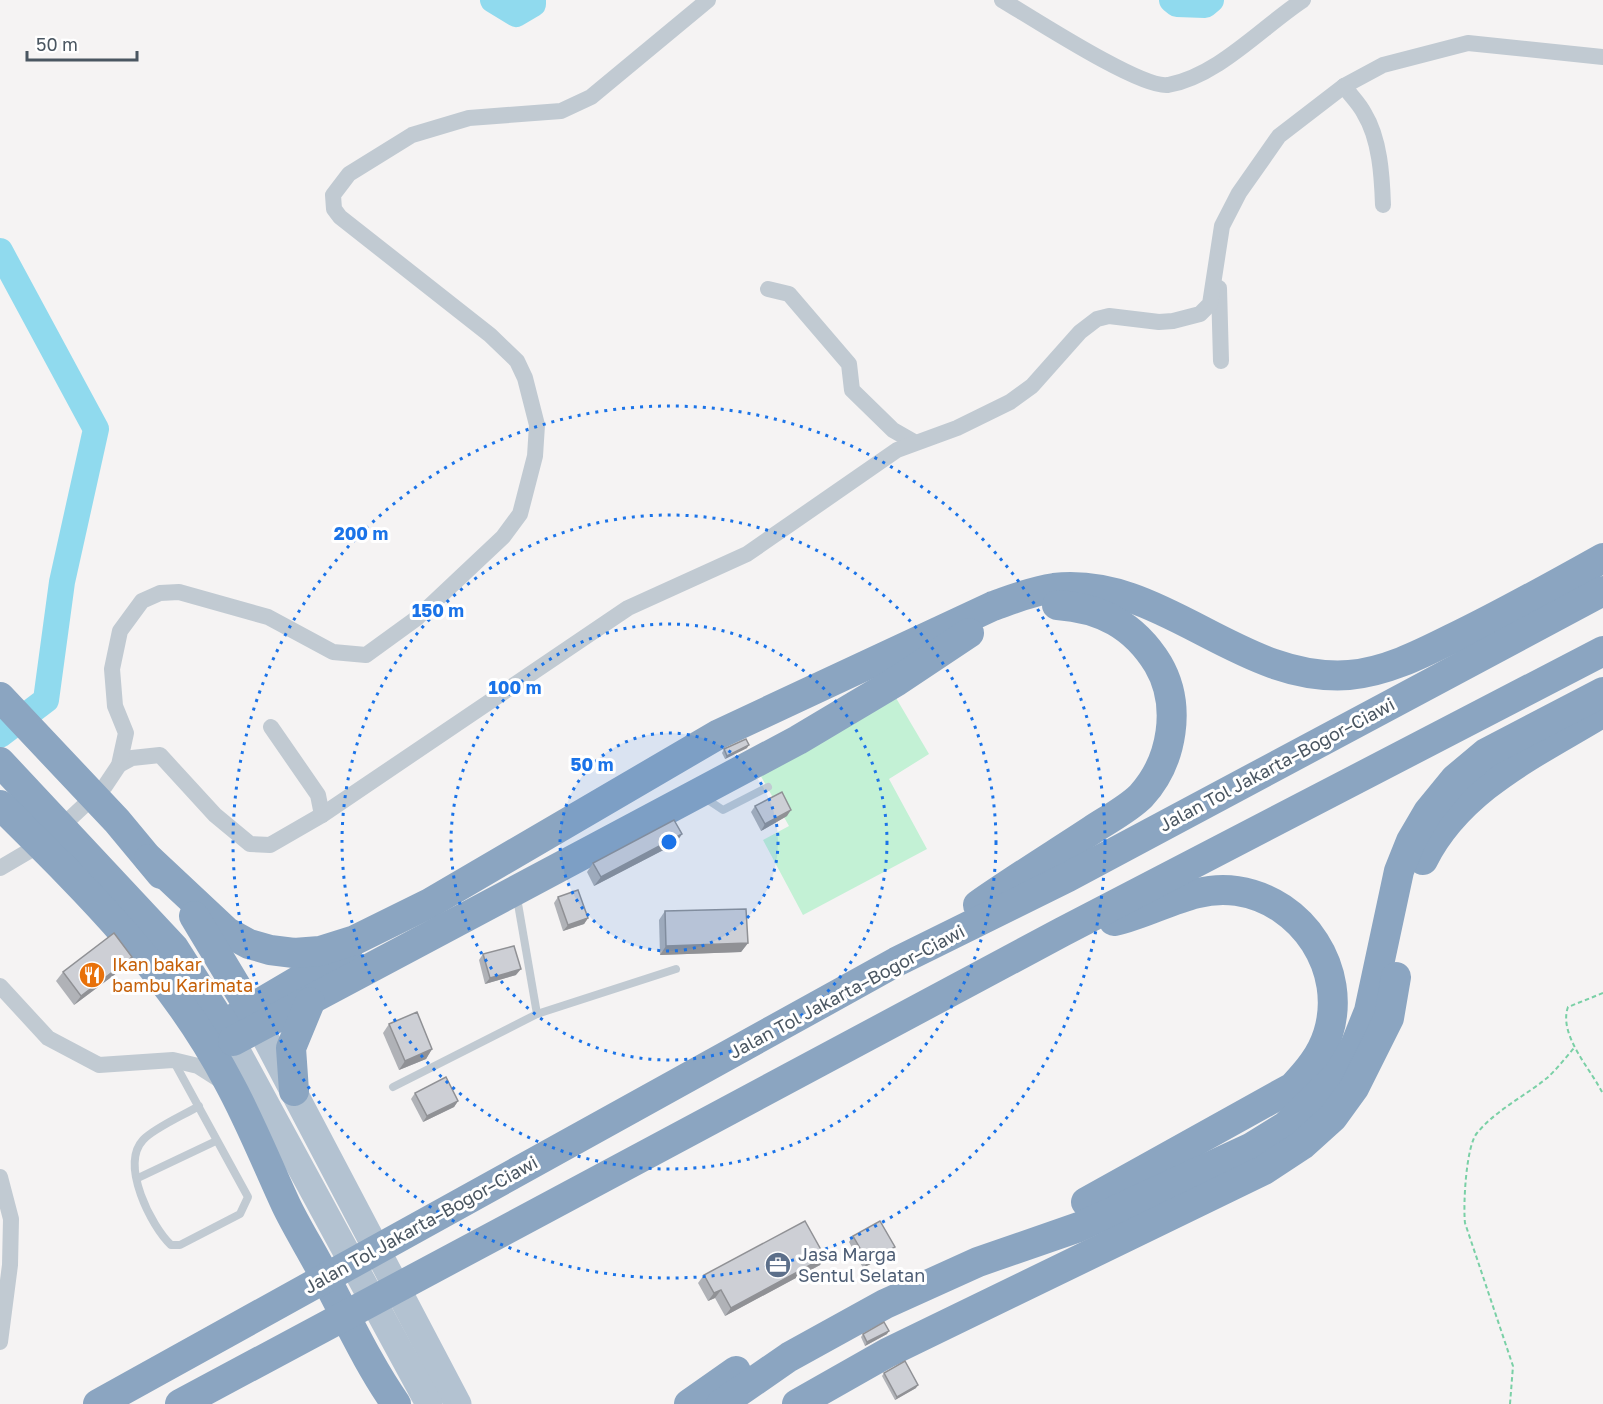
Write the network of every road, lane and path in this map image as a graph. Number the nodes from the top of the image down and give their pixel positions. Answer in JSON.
{"nodes":[{"id":1,"x":708,"y":0,"type":"edge"},
{"id":2,"x":1002,"y":0,"type":"edge"},
{"id":3,"x":1303,"y":0,"type":"edge"},
{"id":4,"x":1603,"y":57,"type":"edge"},
{"id":5,"x":1344,"y":86,"type":"junction"},
{"id":6,"x":1383,"y":206,"type":"dead end"},
{"id":7,"x":1216,"y":272,"type":"junction"},
{"id":8,"x":768,"y":289,"type":"dead end"},
{"id":9,"x":1221,"y":361,"type":"dead end"},
{"id":10,"x":914,"y":442,"type":"junction"},
{"id":11,"x":1603,"y":558,"type":"edge"},
{"id":12,"x":1603,"y":591,"type":"edge"},
{"id":13,"x":1603,"y":651,"type":"edge"},
{"id":14,"x":1603,"y":692,"type":"edge"},
{"id":15,"x":0,"y":697,"type":"edge"},
{"id":16,"x":1603,"y":712,"type":"edge"},
{"id":17,"x":271,"y":727,"type":"dead end"},
{"id":18,"x":0,"y":762,"type":"edge"},
{"id":19,"x":119,"y":765,"type":"junction"},
{"id":20,"x":768,"y":787,"type":"dead end"},
{"id":21,"x":703,"y":791,"type":"junction"},
{"id":22,"x":0,"y":805,"type":"edge"},
{"id":23,"x":322,"y":815,"type":"junction"},
{"id":24,"x":149,"y":859,"type":"junction"},
{"id":25,"x":0,"y":868,"type":"edge"},
{"id":26,"x":516,"y":891,"type":"junction"},
{"id":27,"x":430,"y":903,"type":"junction"},
{"id":28,"x":1062,"y":932,"type":"junction"},
{"id":29,"x":896,"y":962,"type":"junction"},
{"id":30,"x":676,"y":969,"type":"dead end"},
{"id":31,"x":0,"y":986,"type":"edge"},
{"id":32,"x":1603,"y":993,"type":"edge"},
{"id":33,"x":310,"y":1002,"type":"junction"},
{"id":34,"x":537,"y":1014,"type":"junction"},
{"id":35,"x":255,"y":1018,"type":"junction"},
{"id":36,"x":228,"y":1033,"type":"junction"},
{"id":37,"x":1575,"y":1047,"type":"junction"},
{"id":38,"x":173,"y":1060,"type":"junction"},
{"id":39,"x":252,"y":1076,"type":"junction"},
{"id":40,"x":393,"y":1087,"type":"dead end"},
{"id":41,"x":294,"y":1091,"type":"junction"},
{"id":42,"x":1603,"y":1094,"type":"edge"},
{"id":43,"x":199,"y":1106,"type":"junction"},
{"id":44,"x":216,"y":1141,"type":"junction"},
{"id":45,"x":0,"y":1177,"type":"edge"},
{"id":46,"x":138,"y":1178,"type":"junction"},
{"id":47,"x":0,"y":1342,"type":"edge"},
{"id":48,"x":424,"y":1367,"type":"junction"},
{"id":49,"x":98,"y":1404,"type":"edge"},
{"id":50,"x":180,"y":1404,"type":"edge"},
{"id":51,"x":396,"y":1404,"type":"edge"},
{"id":52,"x":429,"y":1404,"type":"edge"},
{"id":53,"x":458,"y":1404,"type":"edge"},
{"id":54,"x":689,"y":1404,"type":"edge"},
{"id":55,"x":721,"y":1404,"type":"edge"},
{"id":56,"x":797,"y":1404,"type":"edge"},
{"id":57,"x":1509,"y":1404,"type":"edge"}],
"edges":[{"from":1,"to":19,"type":"street"},
{"from":2,"to":3,"type":"street"},
{"from":4,"to":5,"type":"street"},
{"from":5,"to":6,"type":"street"},
{"from":5,"to":7,"type":"street"},
{"from":7,"to":9,"type":"street"},
{"from":7,"to":10,"type":"street"},
{"from":8,"to":10,"type":"street"},
{"from":10,"to":23,"type":"street"},
{"from":11,"to":27,"type":"highway"},
{"from":12,"to":29,"type":"highway","name":"Jalan Tol Jakarta–Bogor–Ciawi"},
{"from":13,"to":28,"type":"highway"},
{"from":14,"to":55,"type":"highway"},
{"from":15,"to":24,"type":"highway"},
{"from":16,"to":56,"type":"highway"},
{"from":17,"to":23,"type":"street"},
{"from":18,"to":36,"type":"highway"},
{"from":19,"to":23,"type":"street"},
{"from":19,"to":25,"type":"street"},
{"from":20,"to":21,"type":"lane"},
{"from":21,"to":26,"type":"highway"},
{"from":21,"to":29,"type":"highway"},
{"from":22,"to":51,"type":"highway"},
{"from":24,"to":27,"type":"highway"},
{"from":24,"to":35,"type":"highway"},
{"from":26,"to":33,"type":"highway"},
{"from":26,"to":34,"type":"lane"},
{"from":27,"to":35,"type":"highway"},
{"from":28,"to":50,"type":"highway"},
{"from":28,"to":54,"type":"highway"},
{"from":29,"to":49,"type":"highway","name":"Jalan Tol Jakarta–Bogor–Ciawi"},
{"from":30,"to":34,"type":"lane"},
{"from":31,"to":38,"type":"street"},
{"from":32,"to":37,"type":"path"},
{"from":33,"to":35,"type":"highway"},
{"from":33,"to":41,"type":"highway"},
{"from":34,"to":40,"type":"lane"},
{"from":35,"to":36,"type":"highway"},
{"from":35,"to":41,"type":"main road"},
{"from":36,"to":39,"type":"main road"},
{"from":37,"to":42,"type":"path"},
{"from":37,"to":57,"type":"path"},
{"from":38,"to":39,"type":"street"},
{"from":38,"to":43,"type":"lane"},
{"from":39,"to":48,"type":"main road"},
{"from":41,"to":48,"type":"main road"},
{"from":43,"to":44,"type":"lane"},
{"from":43,"to":46,"type":"lane"},
{"from":44,"to":46,"type":"lane"},
{"from":44,"to":46,"type":"lane"},
{"from":45,"to":47,"type":"street"},
{"from":48,"to":52,"type":"main road"},
{"from":48,"to":53,"type":"main road"}]}
